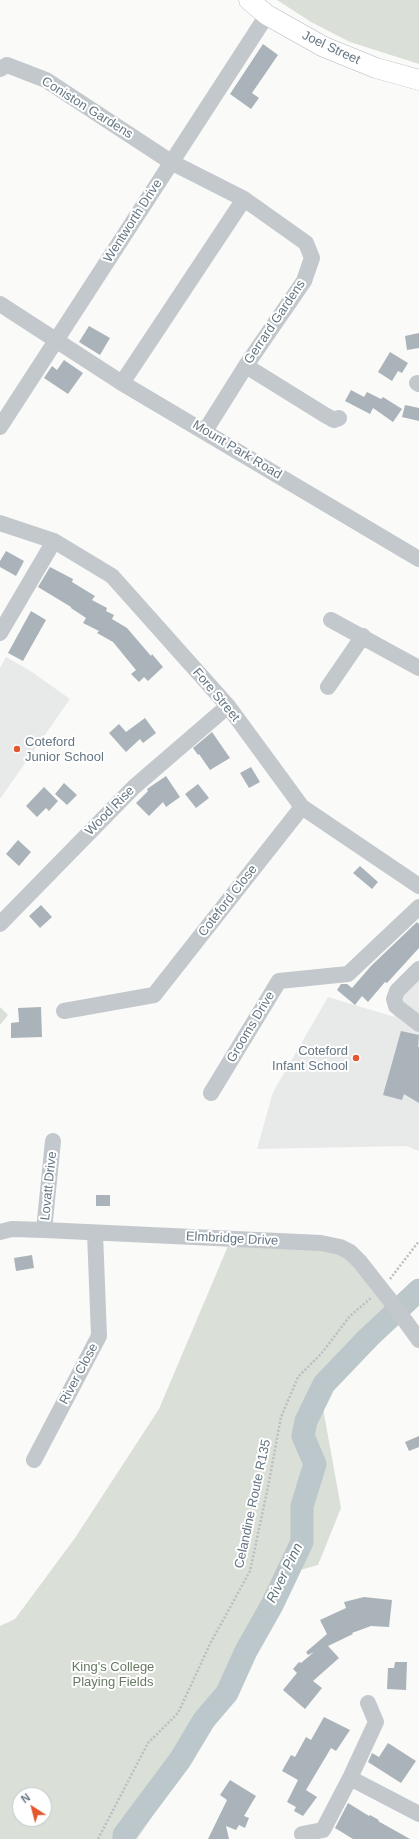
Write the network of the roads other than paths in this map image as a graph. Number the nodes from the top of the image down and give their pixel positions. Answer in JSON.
{"nodes":[{"id":1,"x":249,"y":0,"type":"edge"},
{"id":2,"x":267,"y":15,"type":"junction"},
{"id":3,"x":0,"y":69,"type":"edge"},
{"id":4,"x":419,"y":80,"type":"edge"},
{"id":5,"x":171,"y":162,"type":"junction"},
{"id":6,"x":244,"y":199,"type":"junction"},
{"id":7,"x":0,"y":304,"type":"edge"},
{"id":8,"x":56,"y":341,"type":"junction"},
{"id":9,"x":246,"y":366,"type":"junction"},
{"id":10,"x":122,"y":383,"type":"junction"},
{"id":11,"x":340,"y":418,"type":"dead end"},
{"id":12,"x":0,"y":427,"type":"edge"},
{"id":13,"x":205,"y":430,"type":"junction"},
{"id":14,"x":0,"y":523,"type":"edge"},
{"id":15,"x":54,"y":542,"type":"junction"},
{"id":16,"x":419,"y":558,"type":"edge"},
{"id":17,"x":331,"y":620,"type":"dead end"},
{"id":18,"x":0,"y":632,"type":"edge"},
{"id":19,"x":363,"y":636,"type":"junction"},
{"id":20,"x":419,"y":668,"type":"edge"},
{"id":21,"x":328,"y":687,"type":"dead end"},
{"id":22,"x":228,"y":706,"type":"junction"},
{"id":23,"x":302,"y":807,"type":"junction"},
{"id":24,"x":419,"y":886,"type":"edge"},
{"id":25,"x":419,"y":907,"type":"edge"},
{"id":26,"x":0,"y":924,"type":"edge"},
{"id":27,"x":419,"y":969,"type":"edge"},
{"id":28,"x":64,"y":1011,"type":"dead end"},
{"id":29,"x":419,"y":1024,"type":"edge"},
{"id":30,"x":211,"y":1093,"type":"dead end"},
{"id":31,"x":54,"y":1141,"type":"dead end"},
{"id":32,"x":44,"y":1230,"type":"junction"},
{"id":33,"x":0,"y":1232,"type":"edge"},
{"id":34,"x":95,"y":1233,"type":"junction"},
{"id":35,"x":419,"y":1340,"type":"edge"},
{"id":36,"x":34,"y":1460,"type":"dead end"},
{"id":37,"x":368,"y":1703,"type":"dead end"},
{"id":38,"x":350,"y":1778,"type":"junction"},
{"id":39,"x":419,"y":1814,"type":"edge"},
{"id":40,"x":302,"y":1834,"type":"dead end"}],
"edges":[{"from":1,"to":2,"type":"main road","name":"Joel Street"},
{"from":2,"to":4,"type":"main road","name":"Joel Street"},
{"from":2,"to":5,"type":"street","name":"Wentworth Drive"},
{"from":3,"to":5,"type":"street","name":"Coniston Gardens"},
{"from":5,"to":6,"type":"street","name":"Gerrard Gardens"},
{"from":5,"to":8,"type":"street","name":"Wentworth Drive"},
{"from":6,"to":9,"type":"street","name":"Gerrard Gardens"},
{"from":6,"to":10,"type":"street"},
{"from":7,"to":8,"type":"street","name":"Mount Park Road"},
{"from":8,"to":10,"type":"street","name":"Mount Park Road"},
{"from":8,"to":12,"type":"street","name":"Wentworth Drive"},
{"from":9,"to":11,"type":"street"},
{"from":9,"to":13,"type":"street","name":"Gerrard Gardens"},
{"from":10,"to":13,"type":"street","name":"Mount Park Road"},
{"from":13,"to":16,"type":"street","name":"Mount Park Road"},
{"from":14,"to":15,"type":"street","name":"Fore Street"},
{"from":15,"to":18,"type":"street"},
{"from":15,"to":22,"type":"street","name":"Fore Street"},
{"from":17,"to":19,"type":"street"},
{"from":19,"to":20,"type":"street"},
{"from":19,"to":21,"type":"street"},
{"from":22,"to":23,"type":"street","name":"Fore Street"},
{"from":22,"to":26,"type":"street","name":"Wood Rise"},
{"from":23,"to":24,"type":"street","name":"Fore Street"},
{"from":23,"to":28,"type":"street","name":"Coteford Close"},
{"from":25,"to":30,"type":"street","name":"Grooms Drive"},
{"from":27,"to":29,"type":"street"},
{"from":31,"to":32,"type":"street","name":"Lovatt Drive"},
{"from":32,"to":33,"type":"street","name":"Elmbridge Drive"},
{"from":32,"to":34,"type":"street","name":"Elmbridge Drive"},
{"from":34,"to":35,"type":"street","name":"Elmbridge Drive"},
{"from":34,"to":36,"type":"street","name":"River Close"},
{"from":37,"to":38,"type":"street"},
{"from":38,"to":39,"type":"street"},
{"from":38,"to":40,"type":"street"}]}
